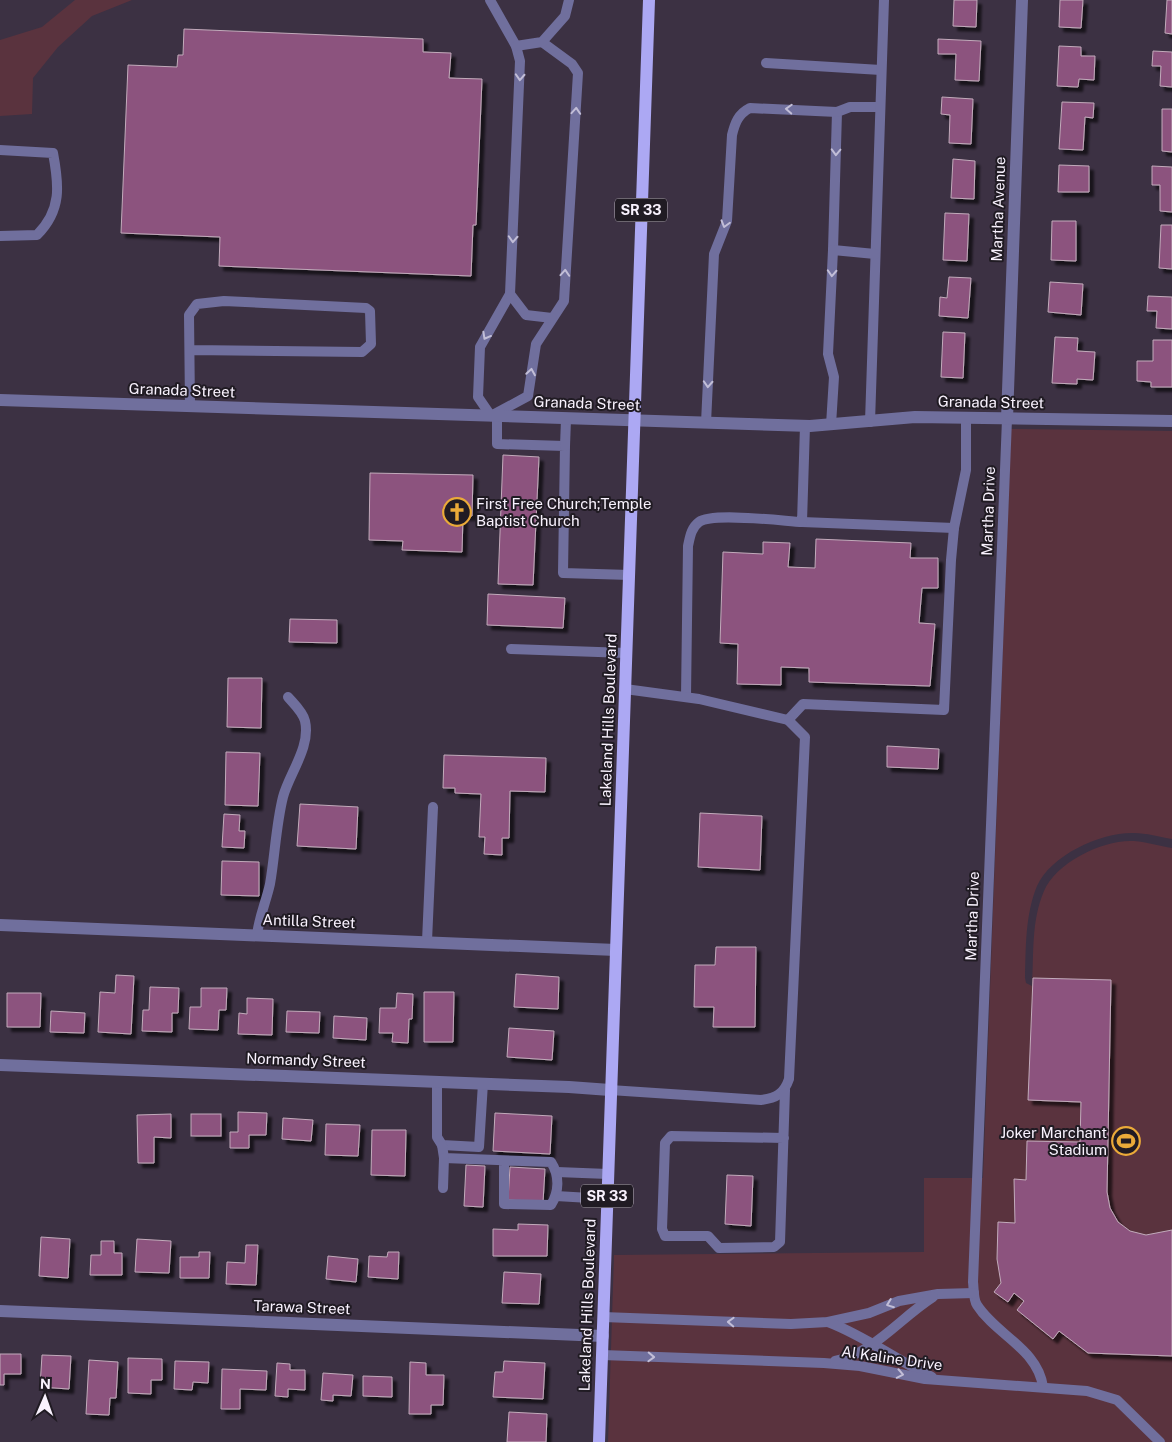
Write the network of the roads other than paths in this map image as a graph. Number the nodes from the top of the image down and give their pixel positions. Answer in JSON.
{"nodes":[{"id":1,"x":490,"y":0,"type":"edge"},
{"id":2,"x":569,"y":0,"type":"edge"},
{"id":3,"x":649,"y":0,"type":"edge"},
{"id":4,"x":884,"y":0,"type":"edge"},
{"id":5,"x":1022,"y":0,"type":"edge"},
{"id":6,"x":542,"y":42,"type":"junction"},
{"id":7,"x":516,"y":46,"type":"junction"},
{"id":8,"x":766,"y":63,"type":"dead end"},
{"id":9,"x":881,"y":70,"type":"junction"},
{"id":10,"x":880,"y":107,"type":"junction"},
{"id":11,"x":837,"y":112,"type":"junction"},
{"id":12,"x":0,"y":150,"type":"edge"},
{"id":13,"x":0,"y":236,"type":"edge"},
{"id":14,"x":833,"y":250,"type":"junction"},
{"id":15,"x":876,"y":254,"type":"junction"},
{"id":16,"x":510,"y":294,"type":"junction"},
{"id":17,"x":552,"y":318,"type":"junction"},
{"id":18,"x":190,"y":350,"type":"junction"},
{"id":19,"x":0,"y":400,"type":"edge"},
{"id":20,"x":190,"y":407,"type":"junction"},
{"id":21,"x":494,"y":417,"type":"junction"},
{"id":22,"x":566,"y":418,"type":"junction"},
{"id":23,"x":966,"y":418,"type":"junction"},
{"id":24,"x":1007,"y":419,"type":"junction"},
{"id":25,"x":633,"y":421,"type":"junction"},
{"id":26,"x":1172,"y":421,"type":"edge"},
{"id":27,"x":870,"y":422,"type":"junction"},
{"id":28,"x":706,"y":423,"type":"junction"},
{"id":29,"x":831,"y":425,"type":"junction"},
{"id":30,"x":805,"y":426,"type":"junction"},
{"id":31,"x":565,"y":446,"type":"junction"},
{"id":32,"x":802,"y":522,"type":"junction"},
{"id":33,"x":954,"y":528,"type":"junction"},
{"id":34,"x":630,"y":575,"type":"junction"},
{"id":35,"x":510,"y":649,"type":"dead end"},
{"id":36,"x":627,"y":653,"type":"junction"},
{"id":37,"x":625,"y":689,"type":"junction"},
{"id":38,"x":686,"y":696,"type":"junction"},
{"id":39,"x":288,"y":697,"type":"dead end"},
{"id":40,"x":788,"y":720,"type":"junction"},
{"id":41,"x":433,"y":807,"type":"dead end"},
{"id":42,"x":0,"y":925,"type":"edge"},
{"id":43,"x":257,"y":936,"type":"junction"},
{"id":44,"x":427,"y":941,"type":"junction"},
{"id":45,"x":616,"y":950,"type":"junction"},
{"id":46,"x":0,"y":1066,"type":"edge"},
{"id":47,"x":437,"y":1082,"type":"junction"},
{"id":48,"x":483,"y":1083,"type":"junction"},
{"id":49,"x":610,"y":1090,"type":"junction"},
{"id":50,"x":785,"y":1090,"type":"junction"},
{"id":51,"x":784,"y":1138,"type":"junction"},
{"id":52,"x":442,"y":1145,"type":"junction"},
{"id":53,"x":444,"y":1158,"type":"junction"},
{"id":54,"x":504,"y":1161,"type":"junction"},
{"id":55,"x":557,"y":1172,"type":"junction"},
{"id":56,"x":608,"y":1174,"type":"junction"},
{"id":57,"x":443,"y":1188,"type":"dead end"},
{"id":58,"x":556,"y":1196,"type":"junction"},
{"id":59,"x":607,"y":1200,"type":"junction"},
{"id":60,"x":974,"y":1293,"type":"junction"},
{"id":61,"x":938,"y":1294,"type":"junction"},
{"id":62,"x":0,"y":1311,"type":"edge"},
{"id":63,"x":603,"y":1317,"type":"junction"},
{"id":64,"x":828,"y":1322,"type":"junction"},
{"id":65,"x":603,"y":1336,"type":"junction"},
{"id":66,"x":873,"y":1344,"type":"junction"},
{"id":67,"x":602,"y":1355,"type":"junction"},
{"id":68,"x":824,"y":1363,"type":"junction"},
{"id":69,"x":940,"y":1380,"type":"junction"},
{"id":70,"x":1043,"y":1387,"type":"junction"},
{"id":71,"x":599,"y":1442,"type":"edge"},
{"id":72,"x":1160,"y":1442,"type":"edge"}],
"edges":[{"from":1,"to":7,"type":"lane"},
{"from":2,"to":6,"type":"lane"},
{"from":3,"to":25,"type":"main road","name":"Lakeland Hills Boulevard","number":"SR 33"},
{"from":4,"to":9,"type":"lane"},
{"from":5,"to":24,"type":"street","name":"Martha Avenue"},
{"from":6,"to":7,"type":"lane"},
{"from":17,"to":6,"type":"lane","one_way":true},
{"from":7,"to":16,"type":"lane","one_way":true},
{"from":8,"to":9,"type":"lane"},
{"from":9,"to":10,"type":"lane"},
{"from":10,"to":11,"type":"lane"},
{"from":10,"to":15,"type":"lane"},
{"from":11,"to":14,"type":"lane","one_way":true},
{"from":11,"to":28,"type":"lane","one_way":true},
{"from":12,"to":13,"type":"lane"},
{"from":14,"to":15,"type":"lane"},
{"from":14,"to":29,"type":"lane","one_way":true},
{"from":15,"to":27,"type":"lane"},
{"from":16,"to":17,"type":"lane"},
{"from":16,"to":21,"type":"lane","one_way":true},
{"from":21,"to":17,"type":"lane","one_way":true},
{"from":18,"to":18,"type":"lane"},
{"from":18,"to":20,"type":"lane"},
{"from":19,"to":20,"type":"street","name":"Granada Street"},
{"from":20,"to":21,"type":"street","name":"Granada Street"},
{"from":21,"to":22,"type":"street","name":"Granada Street"},
{"from":21,"to":31,"type":"lane"},
{"from":22,"to":25,"type":"street","name":"Granada Street"},
{"from":22,"to":31,"type":"lane"},
{"from":23,"to":24,"type":"street","name":"Granada Street"},
{"from":23,"to":27,"type":"street","name":"Granada Street"},
{"from":23,"to":33,"type":"lane"},
{"from":24,"to":26,"type":"street","name":"Granada Street"},
{"from":24,"to":60,"type":"lane","name":"Martha Drive"},
{"from":25,"to":28,"type":"street","name":"Granada Street"},
{"from":25,"to":34,"type":"main road","name":"Lakeland Hills Boulevard","number":"SR 33"},
{"from":27,"to":29,"type":"street","name":"Granada Street"},
{"from":28,"to":30,"type":"street","name":"Granada Street"},
{"from":29,"to":30,"type":"street","name":"Granada Street"},
{"from":30,"to":32,"type":"lane"},
{"from":31,"to":34,"type":"lane"},
{"from":32,"to":33,"type":"lane"},
{"from":32,"to":38,"type":"lane"},
{"from":33,"to":40,"type":"lane"},
{"from":34,"to":36,"type":"main road","name":"Lakeland Hills Boulevard","number":"SR 33"},
{"from":35,"to":36,"type":"lane"},
{"from":36,"to":37,"type":"main road","name":"Lakeland Hills Boulevard","number":"SR 33"},
{"from":37,"to":38,"type":"lane"},
{"from":37,"to":45,"type":"main road","name":"Lakeland Hills Boulevard","number":"SR 33"},
{"from":38,"to":40,"type":"lane"},
{"from":39,"to":43,"type":"lane"},
{"from":40,"to":50,"type":"lane"},
{"from":41,"to":44,"type":"lane"},
{"from":42,"to":43,"type":"street","name":"Antilla Street"},
{"from":43,"to":44,"type":"street","name":"Antilla Street"},
{"from":44,"to":45,"type":"street","name":"Antilla Street"},
{"from":45,"to":49,"type":"main road","name":"Lakeland Hills Boulevard","number":"SR 33"},
{"from":46,"to":47,"type":"street","name":"Normandy Street"},
{"from":47,"to":48,"type":"street","name":"Normandy Street"},
{"from":47,"to":52,"type":"lane"},
{"from":48,"to":49,"type":"street","name":"Normandy Street"},
{"from":48,"to":52,"type":"lane"},
{"from":49,"to":50,"type":"lane"},
{"from":49,"to":56,"type":"main road","name":"Lakeland Hills Boulevard","number":"SR 33"},
{"from":50,"to":51,"type":"lane"},
{"from":51,"to":51,"type":"lane"},
{"from":52,"to":53,"type":"lane"},
{"from":53,"to":54,"type":"lane"},
{"from":53,"to":57,"type":"lane"},
{"from":54,"to":55,"type":"lane"},
{"from":54,"to":58,"type":"lane"},
{"from":55,"to":56,"type":"lane"},
{"from":55,"to":58,"type":"lane"},
{"from":56,"to":59,"type":"main road","name":"Lakeland Hills Boulevard","number":"SR 33"},
{"from":58,"to":59,"type":"lane"},
{"from":59,"to":63,"type":"main road","name":"Lakeland Hills Boulevard","number":"SR 33"},
{"from":60,"to":61,"type":"lane"},
{"from":60,"to":70,"type":"lane","name":"Martha Drive"},
{"from":61,"to":64,"type":"lane","one_way":true},
{"from":61,"to":66,"type":"lane"},
{"from":62,"to":65,"type":"street","name":"Tarawa Street"},
{"from":64,"to":63,"type":"lane","one_way":true},
{"from":63,"to":65,"type":"main road","name":"Lakeland Hills Boulevard","number":"SR 33"},
{"from":64,"to":66,"type":"lane"},
{"from":65,"to":67,"type":"main road","name":"Lakeland Hills Boulevard","number":"SR 33"},
{"from":66,"to":68,"type":"lane"},
{"from":66,"to":69,"type":"lane"},
{"from":67,"to":68,"type":"lane","name":"Al Kaline Drive","one_way":true},
{"from":67,"to":71,"type":"main road","name":"Lakeland Hills Boulevard","number":"SR 33"},
{"from":68,"to":69,"type":"lane","name":"Al Kaline Drive","one_way":true},
{"from":69,"to":70,"type":"lane","name":"Al Kaline Drive"},
{"from":70,"to":72,"type":"lane","name":"Al Kaline Drive"}]}
